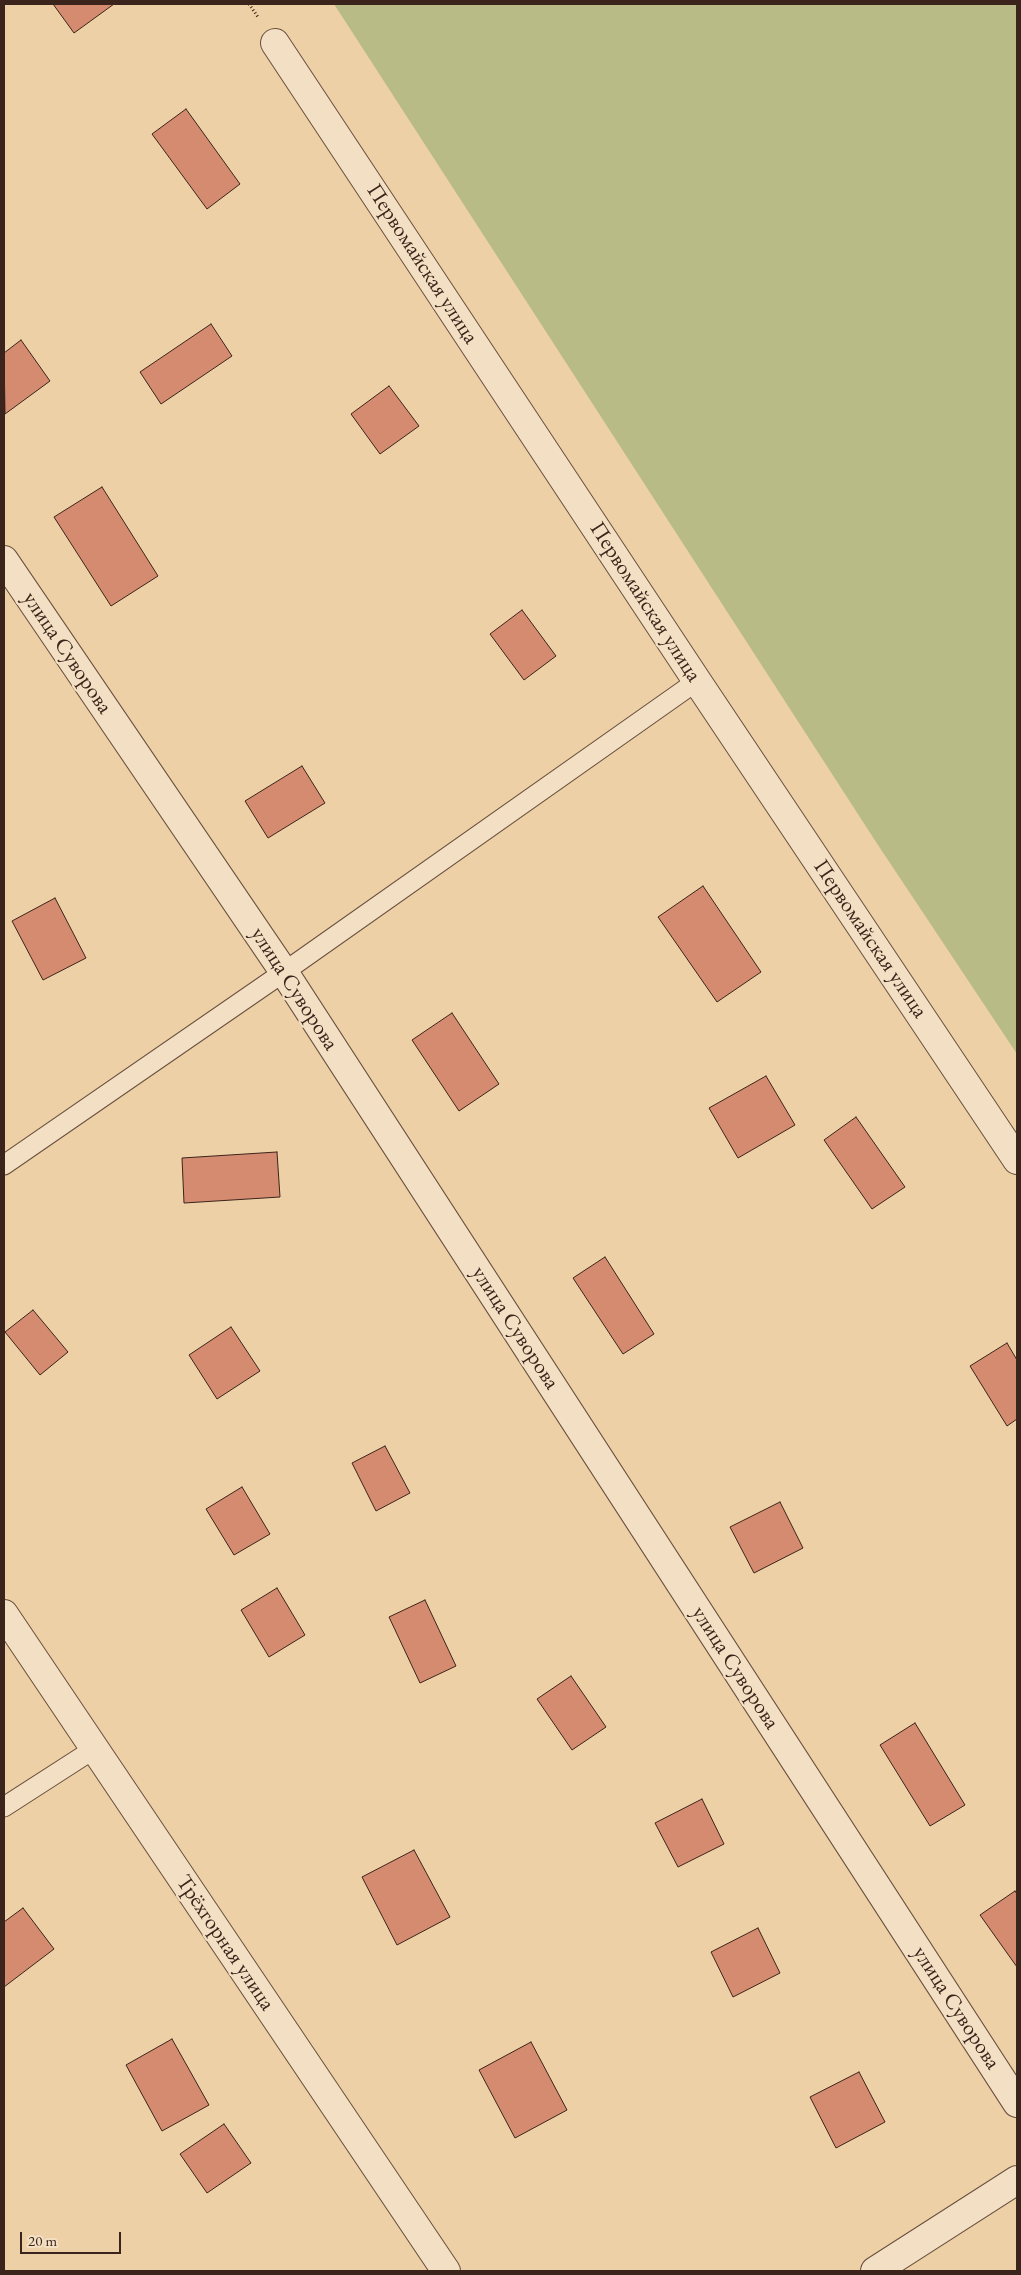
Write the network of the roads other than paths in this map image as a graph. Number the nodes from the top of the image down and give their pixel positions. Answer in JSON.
{"nodes":[{"id":1,"x":275,"y":43,"type":"dead end"},
{"id":2,"x":4,"y":560,"type":"edge"},
{"id":3,"x":697,"y":681,"type":"junction"},
{"id":4,"x":284,"y":972,"type":"junction"},
{"id":5,"x":1017,"y":1160,"type":"edge"},
{"id":6,"x":4,"y":1165,"type":"edge"},
{"id":7,"x":4,"y":1614,"type":"edge"},
{"id":8,"x":94,"y":1749,"type":"junction"},
{"id":9,"x":4,"y":1807,"type":"edge"},
{"id":10,"x":1017,"y":2103,"type":"edge"},
{"id":11,"x":1017,"y":2180,"type":"edge"},
{"id":12,"x":446,"y":2271,"type":"edge"},
{"id":13,"x":875,"y":2271,"type":"edge"}],
"edges":[{"from":1,"to":3,"type":"street","name":"Первомайская улица"},
{"from":2,"to":4,"type":"street","name":"улица Суворова"},
{"from":3,"to":4,"type":"lane"},
{"from":3,"to":5,"type":"street","name":"Первомайская улица"},
{"from":4,"to":6,"type":"lane"},
{"from":4,"to":10,"type":"street","name":"улица Суворова"},
{"from":7,"to":8,"type":"street","name":"Трёхгорная улица"},
{"from":8,"to":9,"type":"lane"},
{"from":8,"to":12,"type":"street","name":"Трёхгорная улица"},
{"from":11,"to":13,"type":"street"}]}
